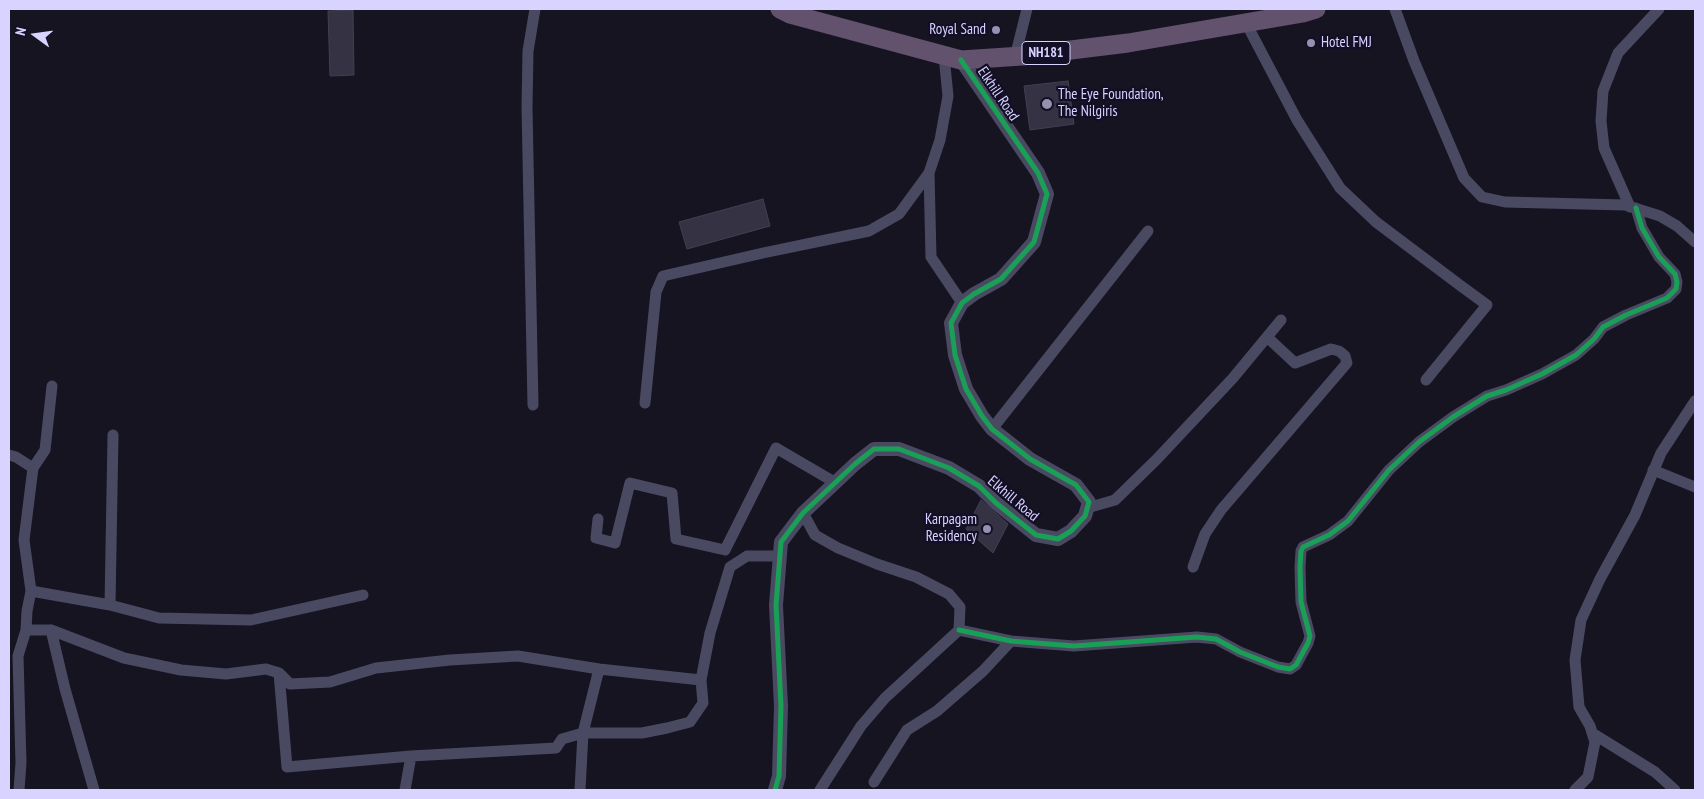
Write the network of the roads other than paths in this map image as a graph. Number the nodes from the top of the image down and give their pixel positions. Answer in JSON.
{"nodes":[{"id":1,"x":535,"y":9,"type":"edge"},
{"id":2,"x":780,"y":9,"type":"edge"},
{"id":3,"x":1027,"y":9,"type":"edge"},
{"id":4,"x":1316,"y":9,"type":"edge"},
{"id":5,"x":1395,"y":9,"type":"edge"},
{"id":6,"x":1659,"y":9,"type":"edge"},
{"id":7,"x":1246,"y":23,"type":"junction"},
{"id":8,"x":1015,"y":57,"type":"junction"},
{"id":9,"x":952,"y":58,"type":"junction"},
{"id":10,"x":929,"y":173,"type":"junction"},
{"id":11,"x":1633,"y":208,"type":"junction"},
{"id":12,"x":1148,"y":231,"type":"dead end"},
{"id":13,"x":1695,"y":242,"type":"edge"},
{"id":14,"x":962,"y":303,"type":"junction"},
{"id":15,"x":1281,"y":320,"type":"dead end"},
{"id":16,"x":1267,"y":337,"type":"junction"},
{"id":17,"x":1426,"y":380,"type":"dead end"},
{"id":18,"x":52,"y":386,"type":"dead end"},
{"id":19,"x":1695,"y":401,"type":"edge"},
{"id":20,"x":645,"y":403,"type":"dead end"},
{"id":21,"x":533,"y":405,"type":"dead end"},
{"id":22,"x":992,"y":429,"type":"junction"},
{"id":23,"x":113,"y":435,"type":"dead end"},
{"id":24,"x":9,"y":455,"type":"edge"},
{"id":25,"x":33,"y":468,"type":"junction"},
{"id":26,"x":1654,"y":470,"type":"junction"},
{"id":27,"x":836,"y":483,"type":"junction"},
{"id":28,"x":1695,"y":487,"type":"edge"},
{"id":29,"x":1087,"y":508,"type":"junction"},
{"id":30,"x":803,"y":513,"type":"junction"},
{"id":31,"x":598,"y":519,"type":"dead end"},
{"id":32,"x":780,"y":556,"type":"junction"},
{"id":33,"x":1193,"y":567,"type":"dead end"},
{"id":34,"x":32,"y":591,"type":"junction"},
{"id":35,"x":363,"y":595,"type":"dead end"},
{"id":36,"x":110,"y":605,"type":"junction"},
{"id":37,"x":26,"y":630,"type":"junction"},
{"id":38,"x":51,"y":630,"type":"junction"},
{"id":39,"x":959,"y":630,"type":"junction"},
{"id":40,"x":1011,"y":640,"type":"junction"},
{"id":41,"x":599,"y":669,"type":"junction"},
{"id":42,"x":12,"y":672,"type":"edge"},
{"id":43,"x":279,"y":673,"type":"junction"},
{"id":44,"x":701,"y":680,"type":"junction"},
{"id":45,"x":583,"y":733,"type":"junction"},
{"id":46,"x":1592,"y":733,"type":"junction"},
{"id":47,"x":412,"y":756,"type":"junction"},
{"id":48,"x":874,"y":782,"type":"dead end"},
{"id":49,"x":19,"y":790,"type":"edge"},
{"id":50,"x":94,"y":790,"type":"edge"},
{"id":51,"x":405,"y":790,"type":"edge"},
{"id":52,"x":580,"y":790,"type":"edge"},
{"id":53,"x":774,"y":790,"type":"edge"},
{"id":54,"x":820,"y":790,"type":"edge"},
{"id":55,"x":1574,"y":790,"type":"edge"},
{"id":56,"x":1675,"y":790,"type":"edge"}],
"edges":[{"from":1,"to":21,"type":"street"},
{"from":2,"to":9,"type":"highway","number":"NH181"},
{"from":3,"to":8,"type":"street"},
{"from":4,"to":7,"type":"highway","number":"NH181"},
{"from":5,"to":11,"type":"street"},
{"from":6,"to":11,"type":"street"},
{"from":7,"to":8,"type":"highway","number":"NH181"},
{"from":7,"to":17,"type":"street"},
{"from":8,"to":9,"type":"highway","number":"NH181"},
{"from":9,"to":10,"type":"street"},
{"from":9,"to":14,"type":"street","name":"Elkhill Road"},
{"from":10,"to":14,"type":"street"},
{"from":10,"to":20,"type":"street"},
{"from":11,"to":13,"type":"street"},
{"from":11,"to":40,"type":"street"},
{"from":12,"to":22,"type":"street"},
{"from":14,"to":22,"type":"street"},
{"from":15,"to":16,"type":"street"},
{"from":16,"to":29,"type":"street"},
{"from":16,"to":33,"type":"street"},
{"from":18,"to":25,"type":"street"},
{"from":19,"to":26,"type":"street"},
{"from":22,"to":29,"type":"street"},
{"from":23,"to":36,"type":"street"},
{"from":24,"to":25,"type":"street"},
{"from":25,"to":34,"type":"street"},
{"from":26,"to":28,"type":"street"},
{"from":26,"to":46,"type":"street"},
{"from":27,"to":29,"type":"street","name":"Elkhill Road"},
{"from":27,"to":30,"type":"street","name":"Elkhill Road"},
{"from":27,"to":31,"type":"street"},
{"from":30,"to":32,"type":"street","name":"Elkhill Road"},
{"from":30,"to":39,"type":"street"},
{"from":32,"to":44,"type":"street"},
{"from":32,"to":53,"type":"street","name":"Elkhill Road"},
{"from":34,"to":36,"type":"street"},
{"from":34,"to":37,"type":"street"},
{"from":35,"to":36,"type":"street"},
{"from":37,"to":38,"type":"street"},
{"from":37,"to":42,"type":"street"},
{"from":38,"to":43,"type":"street"},
{"from":38,"to":50,"type":"street"},
{"from":39,"to":40,"type":"street"},
{"from":39,"to":54,"type":"street"},
{"from":40,"to":48,"type":"street"},
{"from":41,"to":43,"type":"street"},
{"from":41,"to":44,"type":"street"},
{"from":41,"to":45,"type":"street"},
{"from":42,"to":49,"type":"street"},
{"from":43,"to":47,"type":"street"},
{"from":44,"to":45,"type":"street"},
{"from":45,"to":47,"type":"street"},
{"from":45,"to":52,"type":"street"},
{"from":46,"to":55,"type":"street"},
{"from":46,"to":56,"type":"street"},
{"from":47,"to":51,"type":"street"}]}
